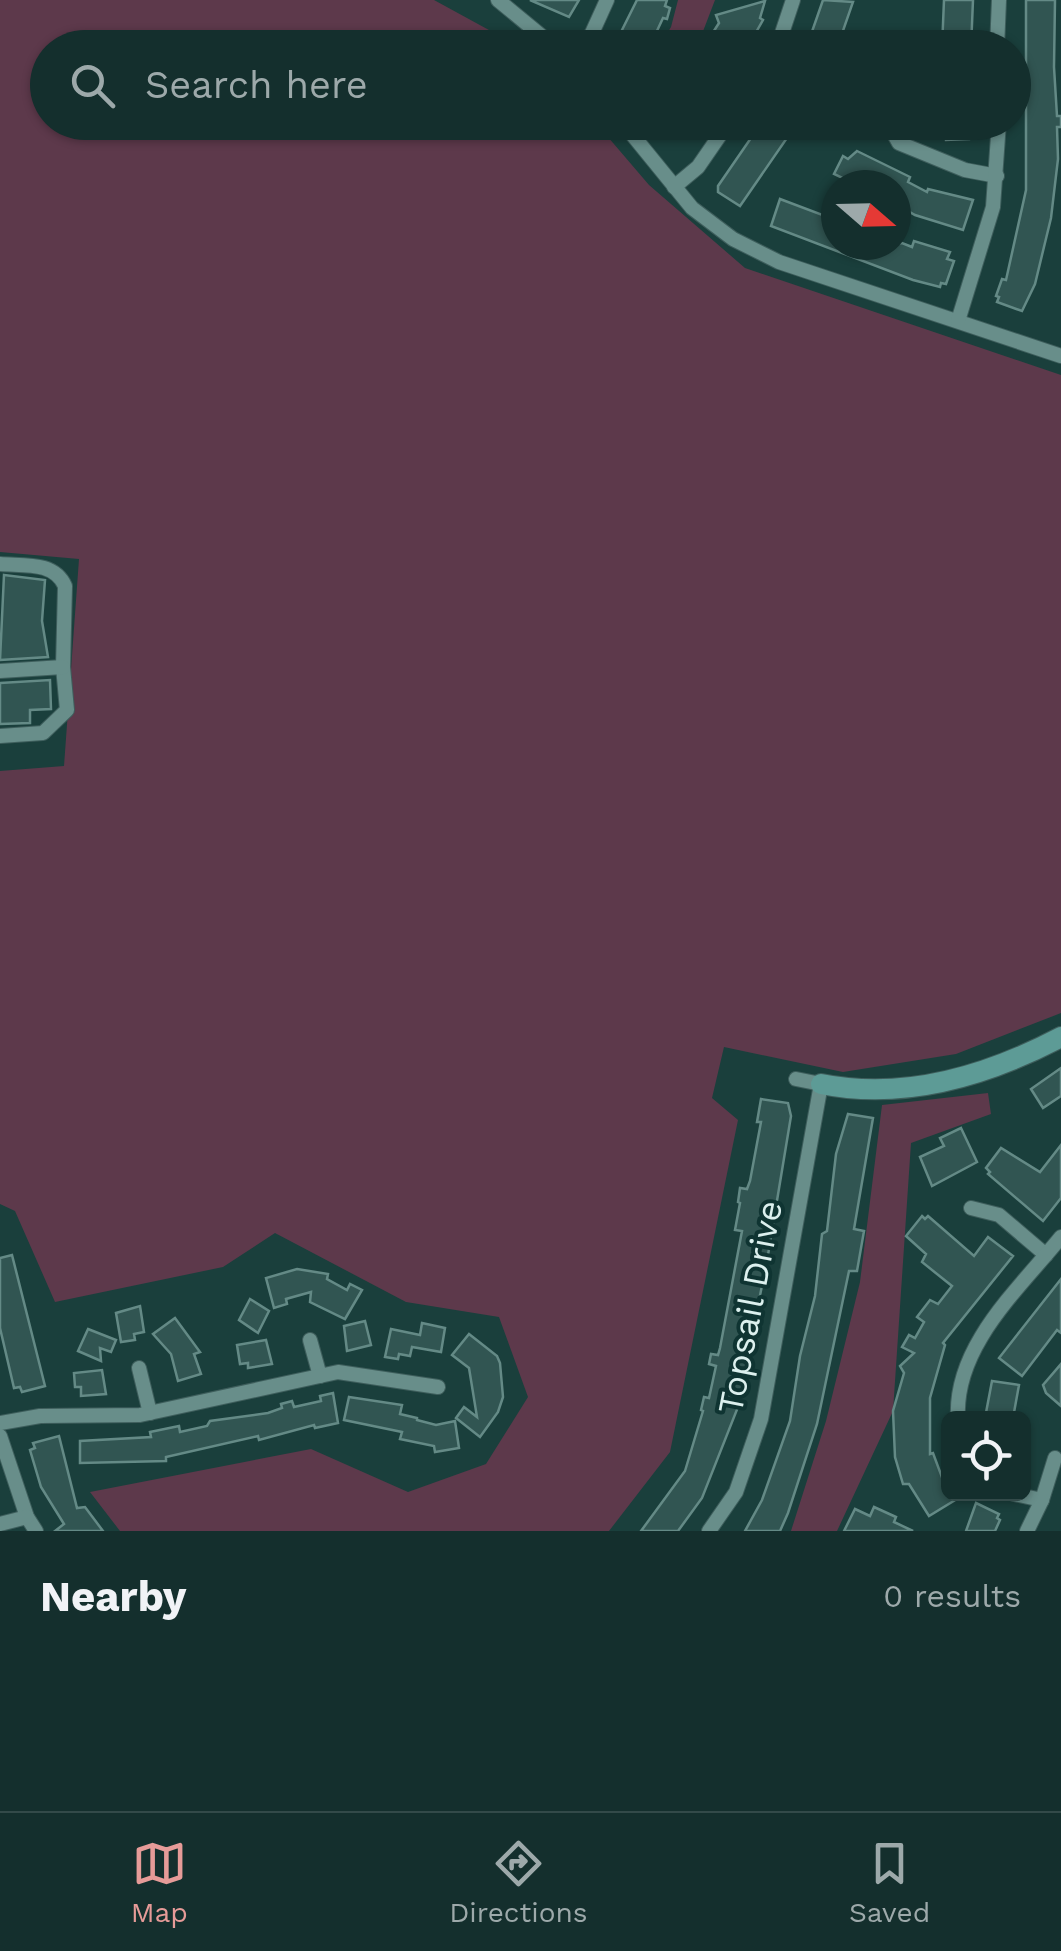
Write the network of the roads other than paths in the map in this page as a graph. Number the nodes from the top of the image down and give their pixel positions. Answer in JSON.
{"nodes":[{"id":1,"x":498,"y":0,"type":"edge"},
{"id":2,"x":607,"y":0,"type":"edge"},
{"id":3,"x":793,"y":0,"type":"edge"},
{"id":4,"x":999,"y":0,"type":"edge"},
{"id":5,"x":534,"y":30,"type":"edge"},
{"id":6,"x":594,"y":30,"type":"edge"},
{"id":7,"x":782,"y":30,"type":"edge"},
{"id":8,"x":998,"y":30,"type":"edge"},
{"id":9,"x":636,"y":140,"type":"edge"},
{"id":10,"x":717,"y":140,"type":"edge"},
{"id":11,"x":897,"y":140,"type":"edge"},
{"id":12,"x":998,"y":140,"type":"edge"},
{"id":13,"x":997,"y":176,"type":"junction"},
{"id":14,"x":674,"y":187,"type":"junction"},
{"id":15,"x":958,"y":321,"type":"junction"},
{"id":16,"x":1061,"y":356,"type":"edge"},
{"id":17,"x":0,"y":564,"type":"edge"},
{"id":18,"x":63,"y":667,"type":"junction"},
{"id":19,"x":0,"y":672,"type":"edge"},
{"id":20,"x":0,"y":736,"type":"edge"},
{"id":21,"x":1061,"y":1037,"type":"edge"},
{"id":22,"x":796,"y":1079,"type":"dead end"},
{"id":23,"x":821,"y":1084,"type":"junction"},
{"id":24,"x":972,"y":1208,"type":"dead end"},
{"id":25,"x":1061,"y":1237,"type":"edge"},
{"id":26,"x":1046,"y":1255,"type":"junction"},
{"id":27,"x":310,"y":1340,"type":"dead end"},
{"id":28,"x":139,"y":1368,"type":"dead end"},
{"id":29,"x":320,"y":1376,"type":"junction"},
{"id":30,"x":438,"y":1387,"type":"dead end"},
{"id":31,"x":959,"y":1411,"type":"edge"},
{"id":32,"x":150,"y":1413,"type":"junction"},
{"id":33,"x":0,"y":1423,"type":"edge"},
{"id":34,"x":0,"y":1436,"type":"edge"},
{"id":35,"x":1055,"y":1458,"type":"dead end"},
{"id":36,"x":1031,"y":1498,"type":"edge"},
{"id":37,"x":1042,"y":1500,"type":"junction"},
{"id":38,"x":0,"y":1524,"type":"edge"},
{"id":39,"x":32,"y":1524,"type":"edge"},
{"id":40,"x":710,"y":1531,"type":"edge"},
{"id":41,"x":1027,"y":1531,"type":"edge"}],
"edges":[{"from":1,"to":5,"type":"street"},
{"from":2,"to":6,"type":"street"},
{"from":3,"to":7,"type":"street"},
{"from":4,"to":8,"type":"street"},
{"from":9,"to":14,"type":"street"},
{"from":10,"to":14,"type":"street"},
{"from":11,"to":13,"type":"street"},
{"from":12,"to":13,"type":"street"},
{"from":13,"to":15,"type":"street"},
{"from":14,"to":15,"type":"street"},
{"from":15,"to":16,"type":"street"},
{"from":17,"to":18,"type":"street"},
{"from":18,"to":19,"type":"street"},
{"from":18,"to":20,"type":"street"},
{"from":21,"to":23,"type":"street"},
{"from":22,"to":23,"type":"street"},
{"from":23,"to":40,"type":"street","name":"Topsail Drive"},
{"from":24,"to":26,"type":"street"},
{"from":25,"to":26,"type":"street"},
{"from":26,"to":31,"type":"street"},
{"from":27,"to":29,"type":"street"},
{"from":28,"to":32,"type":"street"},
{"from":29,"to":30,"type":"street"},
{"from":29,"to":32,"type":"street"},
{"from":32,"to":33,"type":"street"},
{"from":34,"to":39,"type":"street"},
{"from":35,"to":37,"type":"street"},
{"from":36,"to":37,"type":"street"},
{"from":37,"to":41,"type":"street"},
{"from":38,"to":39,"type":"street"}]}
